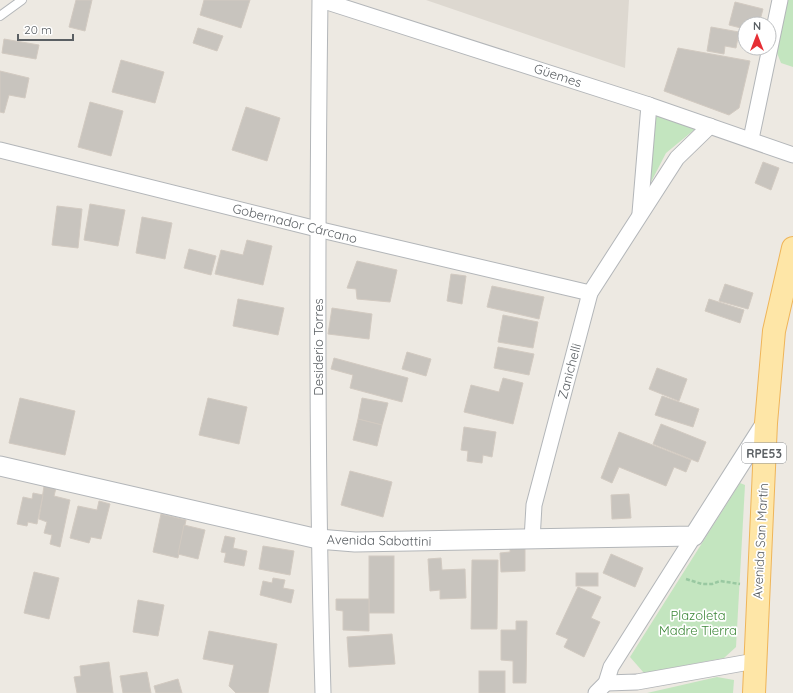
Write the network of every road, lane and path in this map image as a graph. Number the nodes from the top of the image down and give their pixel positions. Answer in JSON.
{"nodes":[{"id":1,"x":22,"y":0,"type":"edge"},
{"id":2,"x":321,"y":0,"type":"edge"},
{"id":3,"x":780,"y":0,"type":"edge"},
{"id":4,"x":0,"y":16,"type":"edge"},
{"id":5,"x":649,"y":105,"type":"junction"},
{"id":6,"x":710,"y":126,"type":"junction"},
{"id":7,"x":750,"y":139,"type":"junction"},
{"id":8,"x":0,"y":150,"type":"edge"},
{"id":9,"x":793,"y":155,"type":"edge"},
{"id":10,"x":640,"y":215,"type":"junction"},
{"id":11,"x":317,"y":229,"type":"junction"},
{"id":12,"x":793,"y":248,"type":"edge"},
{"id":13,"x":590,"y":293,"type":"junction"},
{"id":14,"x":766,"y":423,"type":"junction"},
{"id":15,"x":0,"y":466,"type":"edge"},
{"id":16,"x":694,"y":536,"type":"junction"},
{"id":17,"x":318,"y":539,"type":"junction"},
{"id":18,"x":532,"y":540,"type":"junction"},
{"id":19,"x":689,"y":581,"type":"dead end"},
{"id":20,"x":739,"y":584,"type":"dead end"},
{"id":21,"x":755,"y":661,"type":"junction"},
{"id":22,"x":602,"y":690,"type":"edge"},
{"id":23,"x":323,"y":693,"type":"edge"},
{"id":24,"x":754,"y":693,"type":"edge"}],
"edges":[{"from":1,"to":4,"type":"lane"},
{"from":2,"to":5,"type":"street","name":"Güemes"},
{"from":2,"to":11,"type":"street","name":"Desiderio Torres"},
{"from":3,"to":7,"type":"street"},
{"from":5,"to":6,"type":"street","name":"Güemes"},
{"from":5,"to":10,"type":"street","name":"Zanichelli"},
{"from":6,"to":7,"type":"street","name":"Güemes"},
{"from":6,"to":10,"type":"street","name":"Zanichelli"},
{"from":7,"to":9,"type":"street","name":"Güemes"},
{"from":8,"to":11,"type":"street","name":"Gobernador Cárcano"},
{"from":10,"to":13,"type":"street","name":"Zanichelli"},
{"from":11,"to":13,"type":"street","name":"Gobernador Cárcano"},
{"from":11,"to":17,"type":"street","name":"Desiderio Torres"},
{"from":12,"to":14,"type":"main road","name":"Avenida San Martín","number":"RPE53"},
{"from":13,"to":18,"type":"street","name":"Zanichelli"},
{"from":14,"to":16,"type":"street"},
{"from":14,"to":21,"type":"main road","name":"Avenida San Martín","number":"RPE53"},
{"from":15,"to":17,"type":"street","name":"Avenida Sabattini"},
{"from":16,"to":18,"type":"street","name":"Avenida Sabattini"},
{"from":16,"to":22,"type":"street"},
{"from":17,"to":18,"type":"street","name":"Avenida Sabattini"},
{"from":17,"to":23,"type":"street","name":"Desiderio Torres"},
{"from":19,"to":20,"type":"path"},
{"from":21,"to":22,"type":"street"},
{"from":21,"to":24,"type":"main road","name":"Avenida San Martín","number":"RPE53"}]}
